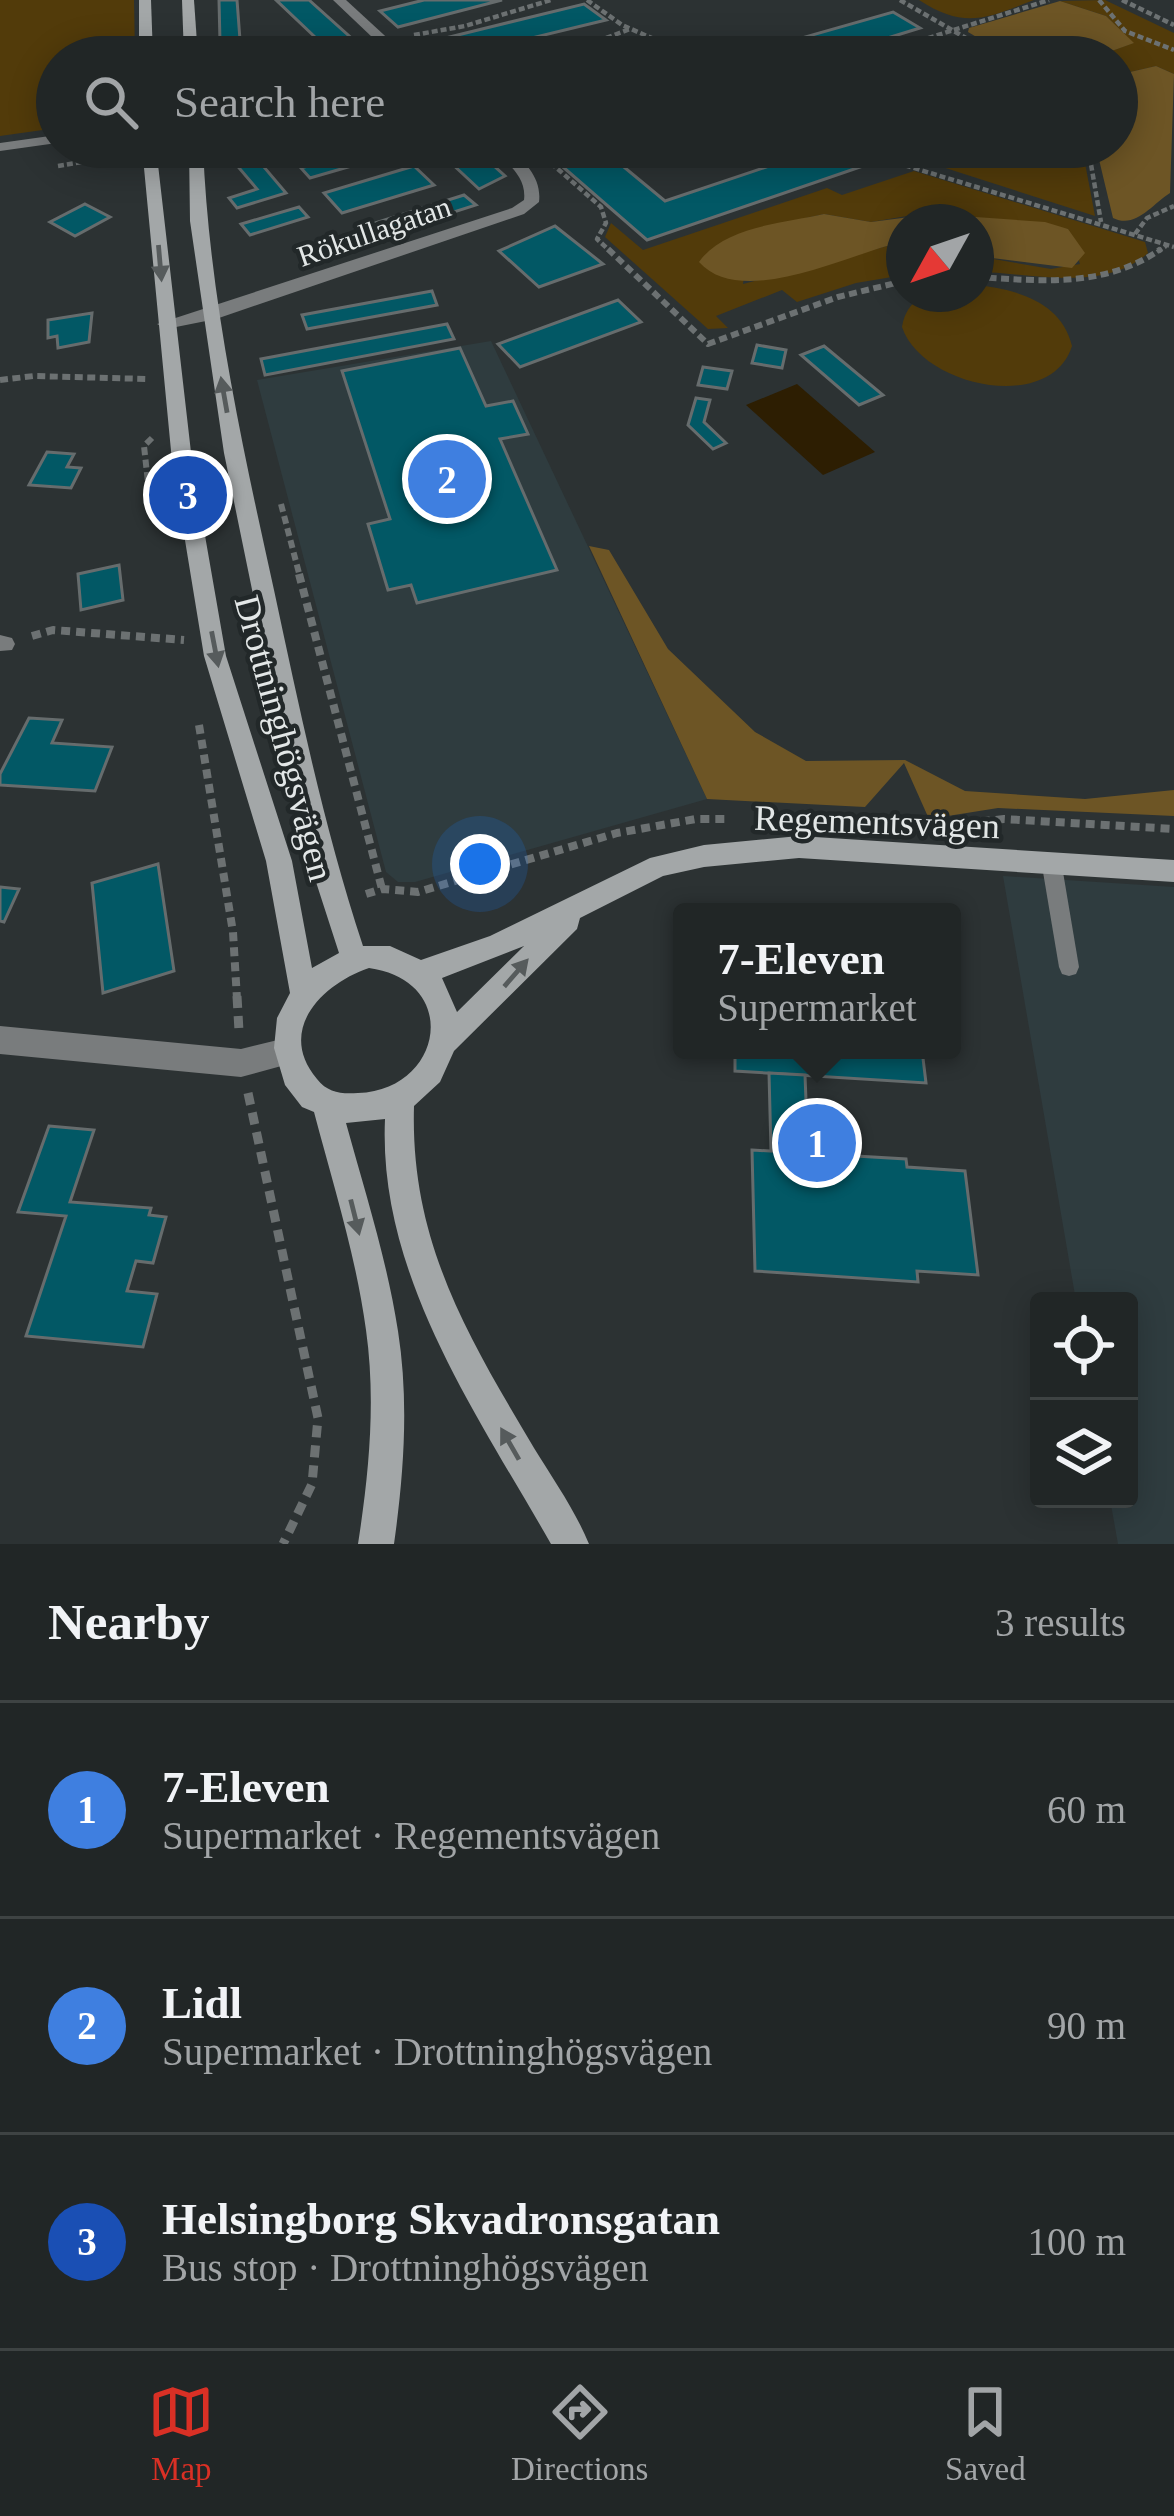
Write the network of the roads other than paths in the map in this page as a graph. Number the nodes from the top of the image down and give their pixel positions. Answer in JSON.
{"nodes":[{"id":1,"x":145,"y":0,"type":"edge"},
{"id":2,"x":188,"y":0,"type":"edge"},
{"id":3,"x":339,"y":0,"type":"edge"},
{"id":4,"x":146,"y":36,"type":"edge"},
{"id":5,"x":190,"y":36,"type":"edge"},
{"id":6,"x":378,"y":36,"type":"edge"},
{"id":7,"x":36,"y":143,"type":"edge"},
{"id":8,"x":0,"y":147,"type":"edge"},
{"id":9,"x":151,"y":168,"type":"edge"},
{"id":10,"x":197,"y":168,"type":"edge"},
{"id":11,"x":520,"y":168,"type":"edge"},
{"id":12,"x":210,"y":315,"type":"junction"},
{"id":13,"x":166,"y":325,"type":"junction"},
{"id":14,"x":1052,"y":866,"type":"junction"},
{"id":15,"x":1174,"y":871,"type":"edge"},
{"id":16,"x":587,"y":903,"type":"junction"},
{"id":17,"x":354,"y":958,"type":"junction"},
{"id":18,"x":1070,"y":967,"type":"dead end"},
{"id":19,"x":422,"y":972,"type":"junction"},
{"id":20,"x":303,"y":992,"type":"junction"},
{"id":21,"x":0,"y":1040,"type":"edge"},
{"id":22,"x":444,"y":1042,"type":"junction"},
{"id":23,"x":286,"y":1052,"type":"junction"},
{"id":24,"x":400,"y":1099,"type":"junction"},
{"id":25,"x":326,"y":1104,"type":"junction"},
{"id":26,"x":376,"y":1544,"type":"edge"},
{"id":27,"x":571,"y":1544,"type":"edge"}],
"edges":[{"from":1,"to":4,"type":"street"},
{"from":2,"to":5,"type":"street"},
{"from":3,"to":6,"type":"street"},
{"from":7,"to":8,"type":"street"},
{"from":9,"to":13,"type":"street","name":"Drottninghögsvägen","one_way":true},
{"from":10,"to":12,"type":"street","name":"Drottninghögsvägen"},
{"from":11,"to":12,"type":"street","name":"Rökullagatan"},
{"from":12,"to":13,"type":"street","name":"Rökullagatan"},
{"from":17,"to":12,"type":"street","name":"Drottninghögsvägen","one_way":true},
{"from":13,"to":20,"type":"street","name":"Drottninghögsvägen","one_way":true},
{"from":14,"to":15,"type":"street","name":"Regementsvägen"},
{"from":14,"to":16,"type":"street","name":"Regementsvägen"},
{"from":14,"to":18,"type":"lane"},
{"from":16,"to":19,"type":"street","name":"Regementsvägen"},
{"from":22,"to":16,"type":"street","name":"Regementsvägen","one_way":true},
{"from":17,"to":19,"type":"street"},
{"from":17,"to":20,"type":"street"},
{"from":19,"to":22,"type":"street"},
{"from":20,"to":23,"type":"street"},
{"from":21,"to":23,"type":"street"},
{"from":22,"to":24,"type":"street"},
{"from":23,"to":25,"type":"street"},
{"from":24,"to":25,"type":"street"},
{"from":27,"to":24,"type":"street","one_way":true},
{"from":25,"to":26,"type":"street","one_way":true}]}
